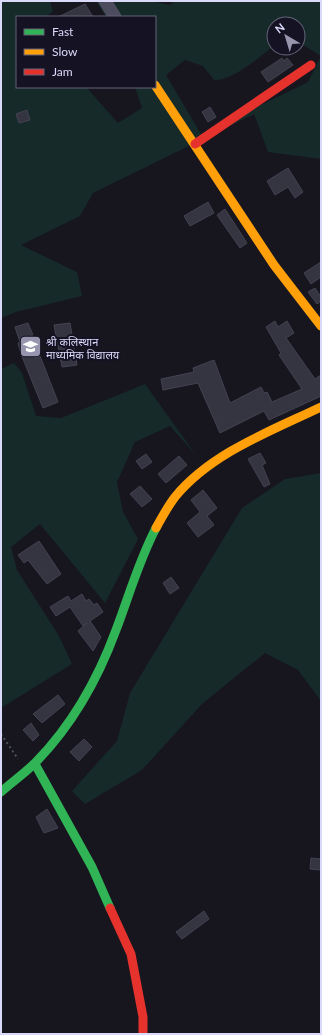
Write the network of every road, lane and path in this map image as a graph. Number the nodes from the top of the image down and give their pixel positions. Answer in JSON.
{"nodes":[{"id":1,"x":105,"y":1,"type":"edge"},
{"id":2,"x":114,"y":16,"type":"edge"},
{"id":3,"x":311,"y":65,"type":"dead end"},
{"id":4,"x":156,"y":86,"type":"edge"},
{"id":5,"x":195,"y":144,"type":"junction"},
{"id":6,"x":321,"y":326,"type":"edge"},
{"id":7,"x":321,"y":407,"type":"edge"},
{"id":8,"x":1,"y":734,"type":"edge"},
{"id":9,"x":34,"y":764,"type":"junction"},
{"id":10,"x":25,"y":770,"type":"junction"},
{"id":11,"x":1,"y":792,"type":"edge"},
{"id":12,"x":143,"y":1034,"type":"edge"}],
"edges":[{"from":1,"to":2,"type":"street"},
{"from":3,"to":5,"type":"street"},
{"from":4,"to":5,"type":"street"},
{"from":5,"to":6,"type":"street"},
{"from":7,"to":9,"type":"street"},
{"from":8,"to":10,"type":"path"},
{"from":9,"to":10,"type":"street"},
{"from":9,"to":12,"type":"street"},
{"from":10,"to":11,"type":"street"}]}
